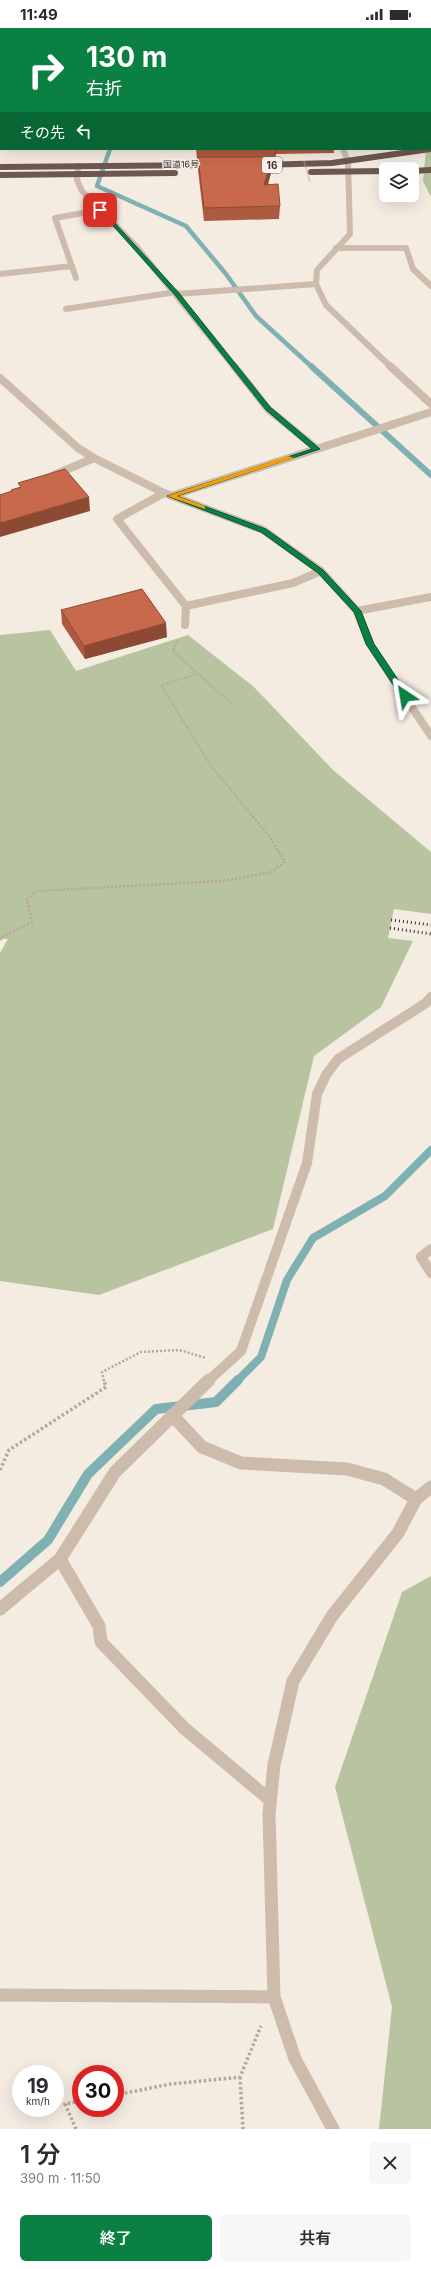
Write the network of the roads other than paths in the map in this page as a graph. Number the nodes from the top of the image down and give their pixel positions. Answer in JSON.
{"nodes":[{"id":1,"x":343,"y":150,"type":"edge"},
{"id":2,"x":425,"y":150,"type":"edge"},
{"id":3,"x":348,"y":162,"type":"junction"},
{"id":4,"x":224,"y":165,"type":"edge"},
{"id":5,"x":248,"y":165,"type":"edge"},
{"id":6,"x":78,"y":166,"type":"junction"},
{"id":7,"x":0,"y":167,"type":"edge"},
{"id":8,"x":419,"y":170,"type":"edge"},
{"id":9,"x":431,"y":170,"type":"edge"},
{"id":10,"x":348,"y":171,"type":"junction"},
{"id":11,"x":379,"y":171,"type":"edge"},
{"id":12,"x":252,"y":172,"type":"edge"},
{"id":13,"x":292,"y":172,"type":"dead end"},
{"id":14,"x":300,"y":172,"type":"dead end"},
{"id":15,"x":180,"y":173,"type":"dead end"},
{"id":16,"x":204,"y":173,"type":"edge"},
{"id":17,"x":212,"y":173,"type":"edge"},
{"id":18,"x":77,"y":174,"type":"junction"},
{"id":19,"x":0,"y":175,"type":"edge"},
{"id":20,"x":100,"y":210,"type":"junction"},
{"id":21,"x":336,"y":248,"type":"junction"},
{"id":22,"x":72,"y":266,"type":"junction"},
{"id":23,"x":0,"y":274,"type":"edge"},
{"id":24,"x":76,"y":278,"type":"dead end"},
{"id":25,"x":316,"y":284,"type":"junction"},
{"id":26,"x":431,"y":286,"type":"edge"},
{"id":27,"x":176,"y":293,"type":"junction"},
{"id":28,"x":66,"y":309,"type":"dead end"},
{"id":29,"x":0,"y":378,"type":"edge"},
{"id":30,"x":431,"y":404,"type":"edge"},
{"id":31,"x":431,"y":412,"type":"edge"},
{"id":32,"x":317,"y":449,"type":"junction"},
{"id":33,"x":94,"y":458,"type":"junction"},
{"id":34,"x":44,"y":479,"type":"edge"},
{"id":35,"x":167,"y":494,"type":"junction"},
{"id":36,"x":320,"y":571,"type":"junction"},
{"id":37,"x":431,"y":597,"type":"edge"},
{"id":38,"x":186,"y":606,"type":"junction"},
{"id":39,"x":357,"y":611,"type":"junction"},
{"id":40,"x":184,"y":625,"type":"road end"},
{"id":41,"x":431,"y":736,"type":"edge"},
{"id":42,"x":430,"y":1003,"type":"edge"},
{"id":43,"x":431,"y":1249,"type":"edge"},
{"id":44,"x":431,"y":1273,"type":"edge"},
{"id":45,"x":172,"y":1415,"type":"junction"},
{"id":46,"x":431,"y":1487,"type":"edge"},
{"id":47,"x":416,"y":1499,"type":"junction"},
{"id":48,"x":60,"y":1558,"type":"junction"},
{"id":49,"x":0,"y":1609,"type":"edge"},
{"id":50,"x":270,"y":1800,"type":"junction"},
{"id":51,"x":0,"y":1995,"type":"edge"},
{"id":52,"x":274,"y":1997,"type":"junction"},
{"id":53,"x":333,"y":2129,"type":"edge"}],
"edges":[{"from":1,"to":3,"type":"street"},
{"from":2,"to":3,"type":"highway","number":"16"},
{"from":3,"to":5,"type":"highway","number":"16"},
{"from":3,"to":10,"type":"street"},
{"from":4,"to":6,"type":"highway","name":"国道16号"},
{"from":6,"to":7,"type":"highway","name":"国道16号"},
{"from":6,"to":18,"type":"street"},
{"from":8,"to":9,"type":"highway"},
{"from":10,"to":11,"type":"highway"},
{"from":10,"to":14,"type":"highway"},
{"from":10,"to":21,"type":"street"},
{"from":12,"to":13,"type":"highway","number":"16"},
{"from":15,"to":18,"type":"highway","name":"国道16号"},
{"from":16,"to":17,"type":"highway","name":"国道16号"},
{"from":18,"to":19,"type":"highway","name":"国道16号"},
{"from":18,"to":20,"type":"street"},
{"from":20,"to":22,"type":"street"},
{"from":20,"to":27,"type":"street"},
{"from":21,"to":25,"type":"street"},
{"from":21,"to":26,"type":"street"},
{"from":22,"to":23,"type":"street"},
{"from":22,"to":24,"type":"street"},
{"from":25,"to":27,"type":"street"},
{"from":25,"to":30,"type":"street"},
{"from":27,"to":28,"type":"street"},
{"from":27,"to":32,"type":"street"},
{"from":29,"to":33,"type":"street"},
{"from":31,"to":32,"type":"street"},
{"from":32,"to":35,"type":"street"},
{"from":33,"to":34,"type":"street"},
{"from":33,"to":35,"type":"street"},
{"from":35,"to":36,"type":"street"},
{"from":35,"to":38,"type":"street"},
{"from":36,"to":38,"type":"street"},
{"from":36,"to":39,"type":"street"},
{"from":37,"to":39,"type":"street"},
{"from":38,"to":40,"type":"street"},
{"from":39,"to":41,"type":"street"},
{"from":42,"to":45,"type":"street"},
{"from":43,"to":44,"type":"street"},
{"from":45,"to":47,"type":"street"},
{"from":45,"to":48,"type":"street"},
{"from":46,"to":47,"type":"street"},
{"from":47,"to":50,"type":"street"},
{"from":48,"to":49,"type":"street"},
{"from":48,"to":50,"type":"street"},
{"from":50,"to":52,"type":"street"},
{"from":51,"to":52,"type":"street"},
{"from":52,"to":53,"type":"street"}]}
